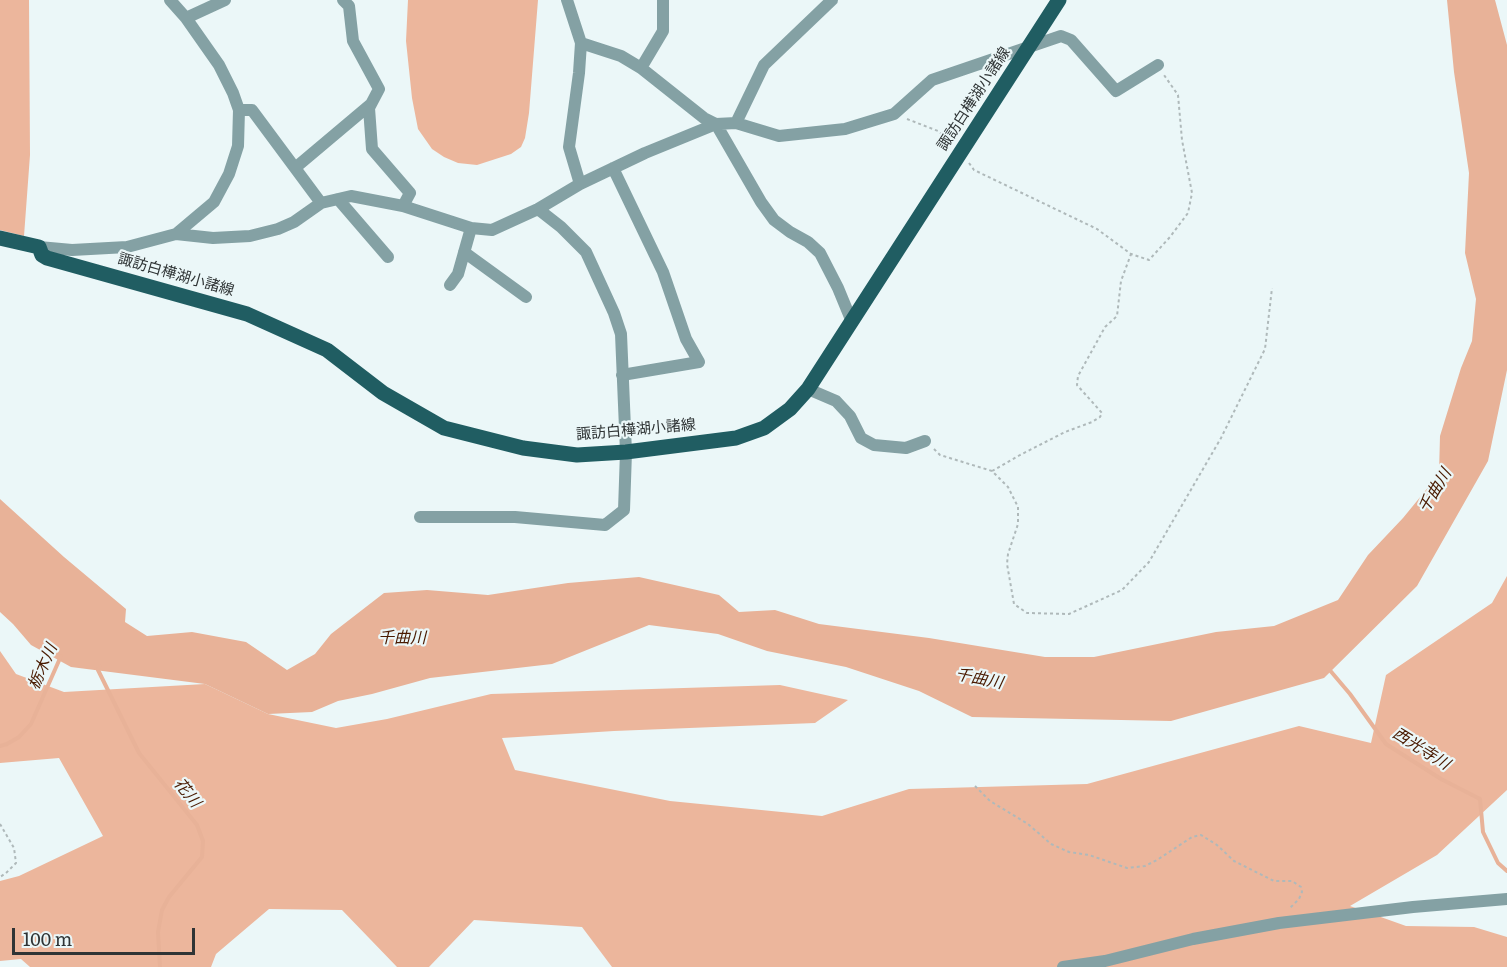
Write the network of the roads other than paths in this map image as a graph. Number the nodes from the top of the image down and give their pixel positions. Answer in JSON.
{"nodes":[{"id":1,"x":170,"y":0,"type":"edge"},
{"id":2,"x":225,"y":0,"type":"edge"},
{"id":3,"x":343,"y":0,"type":"edge"},
{"id":4,"x":567,"y":0,"type":"edge"},
{"id":5,"x":663,"y":0,"type":"edge"},
{"id":6,"x":832,"y":0,"type":"edge"},
{"id":7,"x":1059,"y":0,"type":"edge"},
{"id":8,"x":186,"y":18,"type":"junction"},
{"id":9,"x":581,"y":43,"type":"junction"},
{"id":10,"x":1029,"y":47,"type":"junction"},
{"id":11,"x":1158,"y":65,"type":"road end"},
{"id":12,"x":641,"y":68,"type":"junction"},
{"id":13,"x":371,"y":104,"type":"junction"},
{"id":14,"x":239,"y":110,"type":"junction"},
{"id":15,"x":736,"y":123,"type":"junction"},
{"id":16,"x":716,"y":124,"type":"junction"},
{"id":17,"x":295,"y":168,"type":"junction"},
{"id":18,"x":613,"y":168,"type":"junction"},
{"id":19,"x":580,"y":184,"type":"junction"},
{"id":20,"x":338,"y":199,"type":"junction"},
{"id":21,"x":321,"y":203,"type":"junction"},
{"id":22,"x":404,"y":206,"type":"junction"},
{"id":23,"x":538,"y":209,"type":"junction"},
{"id":24,"x":471,"y":228,"type":"junction"},
{"id":25,"x":176,"y":234,"type":"junction"},
{"id":26,"x":0,"y":238,"type":"edge"},
{"id":27,"x":39,"y":247,"type":"junction"},
{"id":28,"x":464,"y":252,"type":"junction"},
{"id":29,"x":388,"y":257,"type":"dead end"},
{"id":30,"x":450,"y":285,"type":"dead end"},
{"id":31,"x":526,"y":297,"type":"dead end"},
{"id":32,"x":852,"y":322,"type":"junction"},
{"id":33,"x":622,"y":375,"type":"junction"},
{"id":34,"x":808,"y":389,"type":"junction"},
{"id":35,"x":925,"y":441,"type":"road end"},
{"id":36,"x":626,"y":452,"type":"junction"},
{"id":37,"x":420,"y":517,"type":"dead end"},
{"id":38,"x":1507,"y":900,"type":"edge"},
{"id":39,"x":1063,"y":967,"type":"edge"}],
"edges":[{"from":1,"to":8,"type":"street"},
{"from":2,"to":8,"type":"street"},
{"from":3,"to":13,"type":"street"},
{"from":4,"to":9,"type":"street"},
{"from":5,"to":12,"type":"street"},
{"from":6,"to":15,"type":"street"},
{"from":7,"to":10,"type":"main road","name":"諏訪白樺湖小諸線"},
{"from":8,"to":14,"type":"street"},
{"from":9,"to":12,"type":"street"},
{"from":9,"to":19,"type":"street"},
{"from":10,"to":11,"type":"street"},
{"from":10,"to":15,"type":"street"},
{"from":10,"to":32,"type":"main road","name":"諏訪白樺湖小諸線"},
{"from":12,"to":16,"type":"street"},
{"from":13,"to":17,"type":"street"},
{"from":13,"to":22,"type":"street"},
{"from":14,"to":17,"type":"street"},
{"from":14,"to":25,"type":"street"},
{"from":15,"to":16,"type":"street"},
{"from":16,"to":18,"type":"street"},
{"from":16,"to":32,"type":"street"},
{"from":17,"to":21,"type":"street"},
{"from":18,"to":19,"type":"street"},
{"from":18,"to":33,"type":"street"},
{"from":19,"to":23,"type":"street"},
{"from":20,"to":21,"type":"street"},
{"from":20,"to":22,"type":"street"},
{"from":20,"to":29,"type":"street"},
{"from":21,"to":25,"type":"street"},
{"from":22,"to":24,"type":"street"},
{"from":23,"to":24,"type":"street"},
{"from":23,"to":33,"type":"street"},
{"from":24,"to":28,"type":"street"},
{"from":25,"to":27,"type":"street"},
{"from":26,"to":27,"type":"main road","name":"諏訪白樺湖小諸線"},
{"from":27,"to":36,"type":"main road","name":"諏訪白樺湖小諸線"},
{"from":28,"to":30,"type":"street"},
{"from":28,"to":31,"type":"street"},
{"from":32,"to":34,"type":"main road","name":"諏訪白樺湖小諸線"},
{"from":33,"to":36,"type":"street"},
{"from":34,"to":35,"type":"street"},
{"from":34,"to":36,"type":"main road","name":"諏訪白樺湖小諸線"},
{"from":36,"to":37,"type":"street"},
{"from":38,"to":39,"type":"street"}]}
